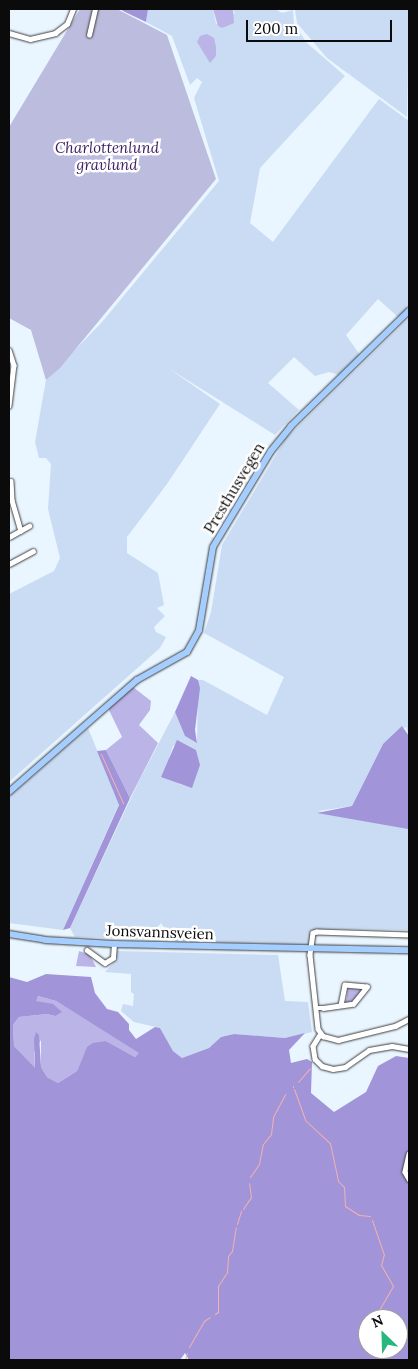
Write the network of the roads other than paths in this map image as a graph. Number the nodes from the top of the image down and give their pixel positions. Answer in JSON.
{"nodes":[{"id":1,"x":73,"y":9,"type":"edge"},
{"id":2,"x":95,"y":9,"type":"edge"},
{"id":3,"x":9,"y":33,"type":"edge"},
{"id":4,"x":89,"y":35,"type":"dead end"},
{"id":5,"x":409,"y":311,"type":"edge"},
{"id":6,"x":9,"y":350,"type":"edge"},
{"id":7,"x":9,"y":406,"type":"edge"},
{"id":8,"x":12,"y":480,"type":"dead end"},
{"id":9,"x":29,"y":526,"type":"dead end"},
{"id":10,"x":21,"y":531,"type":"junction"},
{"id":11,"x":9,"y":537,"type":"edge"},
{"id":12,"x":33,"y":551,"type":"dead end"},
{"id":13,"x":9,"y":564,"type":"edge"},
{"id":14,"x":9,"y":792,"type":"edge"},
{"id":15,"x":9,"y":934,"type":"edge"},
{"id":16,"x":409,"y":934,"type":"edge"},
{"id":17,"x":114,"y":944,"type":"junction"},
{"id":18,"x":311,"y":948,"type":"junction"},
{"id":19,"x":87,"y":950,"type":"dead end"},
{"id":20,"x":409,"y":950,"type":"edge"},
{"id":21,"x":341,"y":1005,"type":"junction"},
{"id":22,"x":316,"y":1008,"type":"junction"},
{"id":23,"x":409,"y":1019,"type":"edge"},
{"id":24,"x":320,"y":1035,"type":"junction"},
{"id":25,"x":409,"y":1049,"type":"edge"},
{"id":26,"x":409,"y":1154,"type":"edge"},
{"id":27,"x":409,"y":1179,"type":"edge"}],
"edges":[{"from":1,"to":3,"type":"street"},
{"from":2,"to":4,"type":"street"},
{"from":5,"to":14,"type":"street","name":"Presthusvegen"},
{"from":6,"to":7,"type":"street"},
{"from":8,"to":10,"type":"street"},
{"from":9,"to":10,"type":"street"},
{"from":10,"to":11,"type":"street"},
{"from":12,"to":13,"type":"street"},
{"from":15,"to":17,"type":"street","name":"Jonsvannsveien"},
{"from":16,"to":18,"type":"street"},
{"from":17,"to":18,"type":"street","name":"Jonsvannsveien"},
{"from":17,"to":19,"type":"street"},
{"from":18,"to":20,"type":"street","name":"Jonsvannsveien"},
{"from":18,"to":22,"type":"street"},
{"from":21,"to":21,"type":"street"},
{"from":21,"to":22,"type":"street"},
{"from":22,"to":24,"type":"street"},
{"from":23,"to":24,"type":"street"},
{"from":24,"to":25,"type":"street"},
{"from":26,"to":27,"type":"street"}]}
